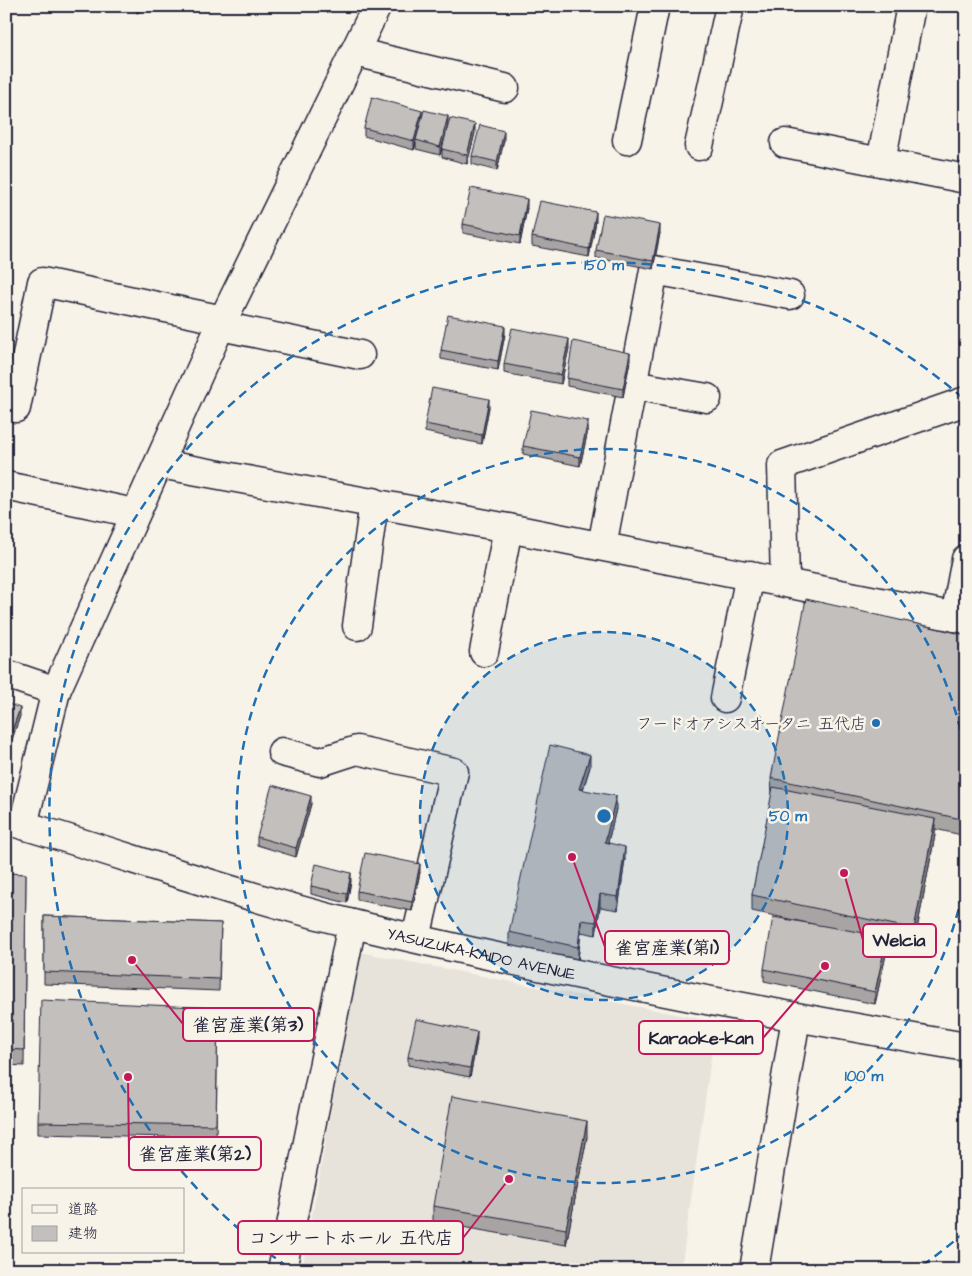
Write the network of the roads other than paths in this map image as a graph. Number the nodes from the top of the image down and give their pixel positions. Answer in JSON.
{"nodes":[{"id":1,"x":377,"y":6,"type":"edge"},
{"id":2,"x":655,"y":6,"type":"edge"},
{"id":3,"x":730,"y":6,"type":"edge"},
{"id":4,"x":911,"y":6,"type":"edge"},
{"id":5,"x":355,"y":52,"type":"junction"},
{"id":6,"x":505,"y":88,"type":"dead end"},
{"id":7,"x":627,"y":140,"type":"dead end"},
{"id":8,"x":785,"y":143,"type":"dead end"},
{"id":9,"x":699,"y":146,"type":"dead end"},
{"id":10,"x":881,"y":162,"type":"junction"},
{"id":11,"x":966,"y":179,"type":"edge"},
{"id":12,"x":790,"y":295,"type":"dead end"},
{"id":13,"x":222,"y":323,"type":"junction"},
{"id":14,"x":360,"y":355,"type":"dead end"},
{"id":15,"x":632,"y":384,"type":"junction"},
{"id":16,"x":707,"y":398,"type":"dead end"},
{"id":17,"x":966,"y":401,"type":"edge"},
{"id":18,"x":6,"y":406,"type":"edge"},
{"id":19,"x":160,"y":464,"type":"junction"},
{"id":20,"x":6,"y":486,"type":"edge"},
{"id":21,"x":374,"y":502,"type":"junction"},
{"id":22,"x":134,"y":513,"type":"junction"},
{"id":23,"x":508,"y":528,"type":"junction"},
{"id":24,"x":602,"y":546,"type":"junction"},
{"id":25,"x":966,"y":559,"type":"edge"},
{"id":26,"x":750,"y":575,"type":"junction"},
{"id":27,"x":785,"y":582,"type":"junction"},
{"id":28,"x":961,"y":618,"type":"edge"},
{"id":29,"x":357,"y":626,"type":"dead end"},
{"id":30,"x":484,"y":652,"type":"dead end"},
{"id":31,"x":6,"y":674,"type":"edge"},
{"id":32,"x":56,"y":691,"type":"junction"},
{"id":33,"x":725,"y":698,"type":"dead end"},
{"id":34,"x":282,"y":752,"type":"dead end"},
{"id":35,"x":15,"y":822,"type":"edge"},
{"id":36,"x":352,"y":924,"type":"junction"},
{"id":37,"x":416,"y":938,"type":"junction"},
{"id":38,"x":796,"y":1018,"type":"junction"},
{"id":39,"x":966,"y":1047,"type":"edge"},
{"id":40,"x":282,"y":1270,"type":"edge"},
{"id":41,"x":754,"y":1270,"type":"edge"}],
"edges":[{"from":1,"to":5,"type":"street"},
{"from":2,"to":7,"type":"street"},
{"from":3,"to":9,"type":"street"},
{"from":4,"to":10,"type":"street"},
{"from":5,"to":6,"type":"street"},
{"from":5,"to":13,"type":"street"},
{"from":8,"to":10,"type":"street"},
{"from":10,"to":11,"type":"street"},
{"from":12,"to":15,"type":"street"},
{"from":13,"to":14,"type":"street"},
{"from":13,"to":18,"type":"street"},
{"from":13,"to":19,"type":"street"},
{"from":15,"to":16,"type":"street"},
{"from":15,"to":24,"type":"street"},
{"from":17,"to":27,"type":"street"},
{"from":19,"to":21,"type":"street"},
{"from":19,"to":22,"type":"street"},
{"from":20,"to":22,"type":"street"},
{"from":21,"to":23,"type":"street"},
{"from":21,"to":29,"type":"street"},
{"from":22,"to":32,"type":"street"},
{"from":23,"to":24,"type":"street"},
{"from":23,"to":30,"type":"street"},
{"from":24,"to":26,"type":"street"},
{"from":25,"to":28,"type":"street"},
{"from":26,"to":27,"type":"street"},
{"from":26,"to":33,"type":"street"},
{"from":27,"to":28,"type":"street"},
{"from":31,"to":32,"type":"street"},
{"from":32,"to":35,"type":"street"},
{"from":34,"to":37,"type":"street"},
{"from":35,"to":36,"type":"street","name":"YASUZUKA-KAIDO AVENUE"},
{"from":36,"to":37,"type":"street","name":"YASUZUKA-KAIDO AVENUE"},
{"from":36,"to":40,"type":"street"},
{"from":37,"to":38,"type":"street","name":"YASUZUKA-KAIDO AVENUE"},
{"from":38,"to":39,"type":"street","name":"YASUZUKA-KAIDO AVENUE"},
{"from":38,"to":41,"type":"street"}]}
